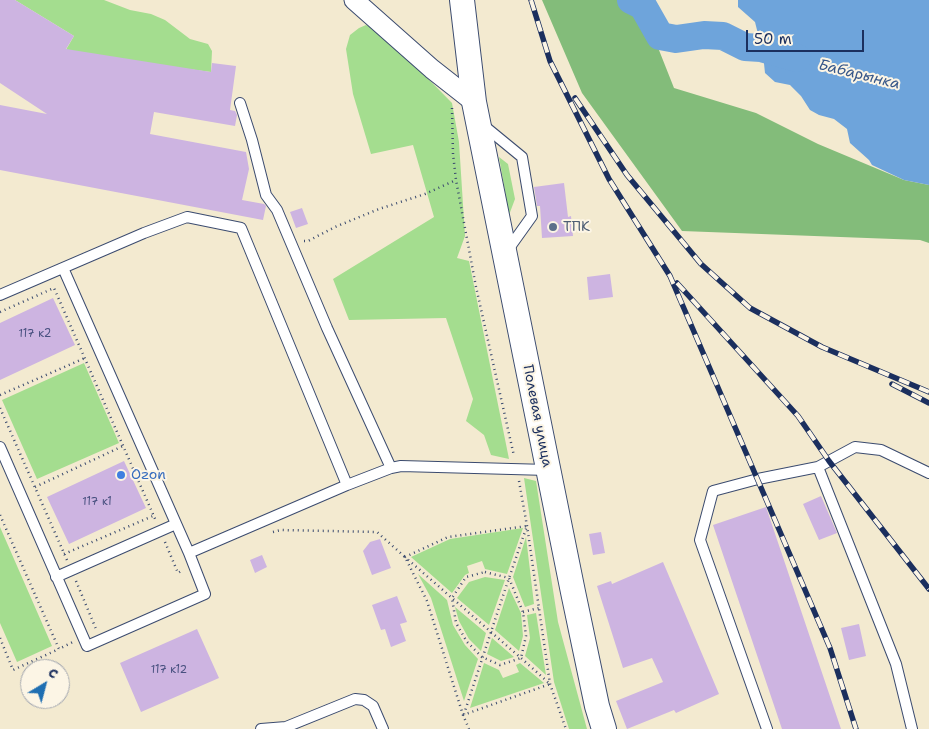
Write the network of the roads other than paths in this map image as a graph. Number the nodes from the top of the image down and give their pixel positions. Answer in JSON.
{"nodes":[{"id":1,"x":354,"y":0,"type":"edge"},
{"id":2,"x":462,"y":0,"type":"edge"},
{"id":3,"x":240,"y":103,"type":"dead end"},
{"id":4,"x":476,"y":111,"type":"junction"},
{"id":5,"x":505,"y":253,"type":"junction"},
{"id":6,"x":63,"y":268,"type":"junction"},
{"id":7,"x":0,"y":295,"type":"edge"},
{"id":8,"x":0,"y":448,"type":"edge"},
{"id":9,"x":818,"y":467,"type":"junction"},
{"id":10,"x":391,"y":468,"type":"junction"},
{"id":11,"x":548,"y":470,"type":"junction"},
{"id":12,"x":929,"y":473,"type":"edge"},
{"id":13,"x":346,"y":485,"type":"junction"},
{"id":14,"x":176,"y":524,"type":"junction"},
{"id":15,"x":189,"y":553,"type":"junction"},
{"id":16,"x":56,"y":577,"type":"junction"},
{"id":17,"x":261,"y":729,"type":"edge"},
{"id":18,"x":383,"y":729,"type":"edge"},
{"id":19,"x":604,"y":729,"type":"edge"},
{"id":20,"x":766,"y":729,"type":"edge"},
{"id":21,"x":912,"y":729,"type":"edge"}],
"edges":[{"from":1,"to":4,"type":"street"},
{"from":2,"to":4,"type":"street","name":"Полевая улица"},
{"from":3,"to":10,"type":"lane"},
{"from":4,"to":5,"type":"street","name":"Полевая улица"},
{"from":4,"to":5,"type":"lane"},
{"from":5,"to":11,"type":"street","name":"Полевая улица"},
{"from":6,"to":7,"type":"lane"},
{"from":6,"to":13,"type":"lane"},
{"from":6,"to":14,"type":"lane"},
{"from":8,"to":16,"type":"lane"},
{"from":9,"to":12,"type":"lane"},
{"from":9,"to":20,"type":"lane"},
{"from":9,"to":21,"type":"lane"},
{"from":10,"to":11,"type":"lane"},
{"from":10,"to":13,"type":"lane"},
{"from":11,"to":19,"type":"street","name":"Полевая улица"},
{"from":13,"to":15,"type":"lane"},
{"from":14,"to":15,"type":"lane"},
{"from":14,"to":16,"type":"lane"},
{"from":15,"to":16,"type":"lane"},
{"from":17,"to":18,"type":"lane"}]}
